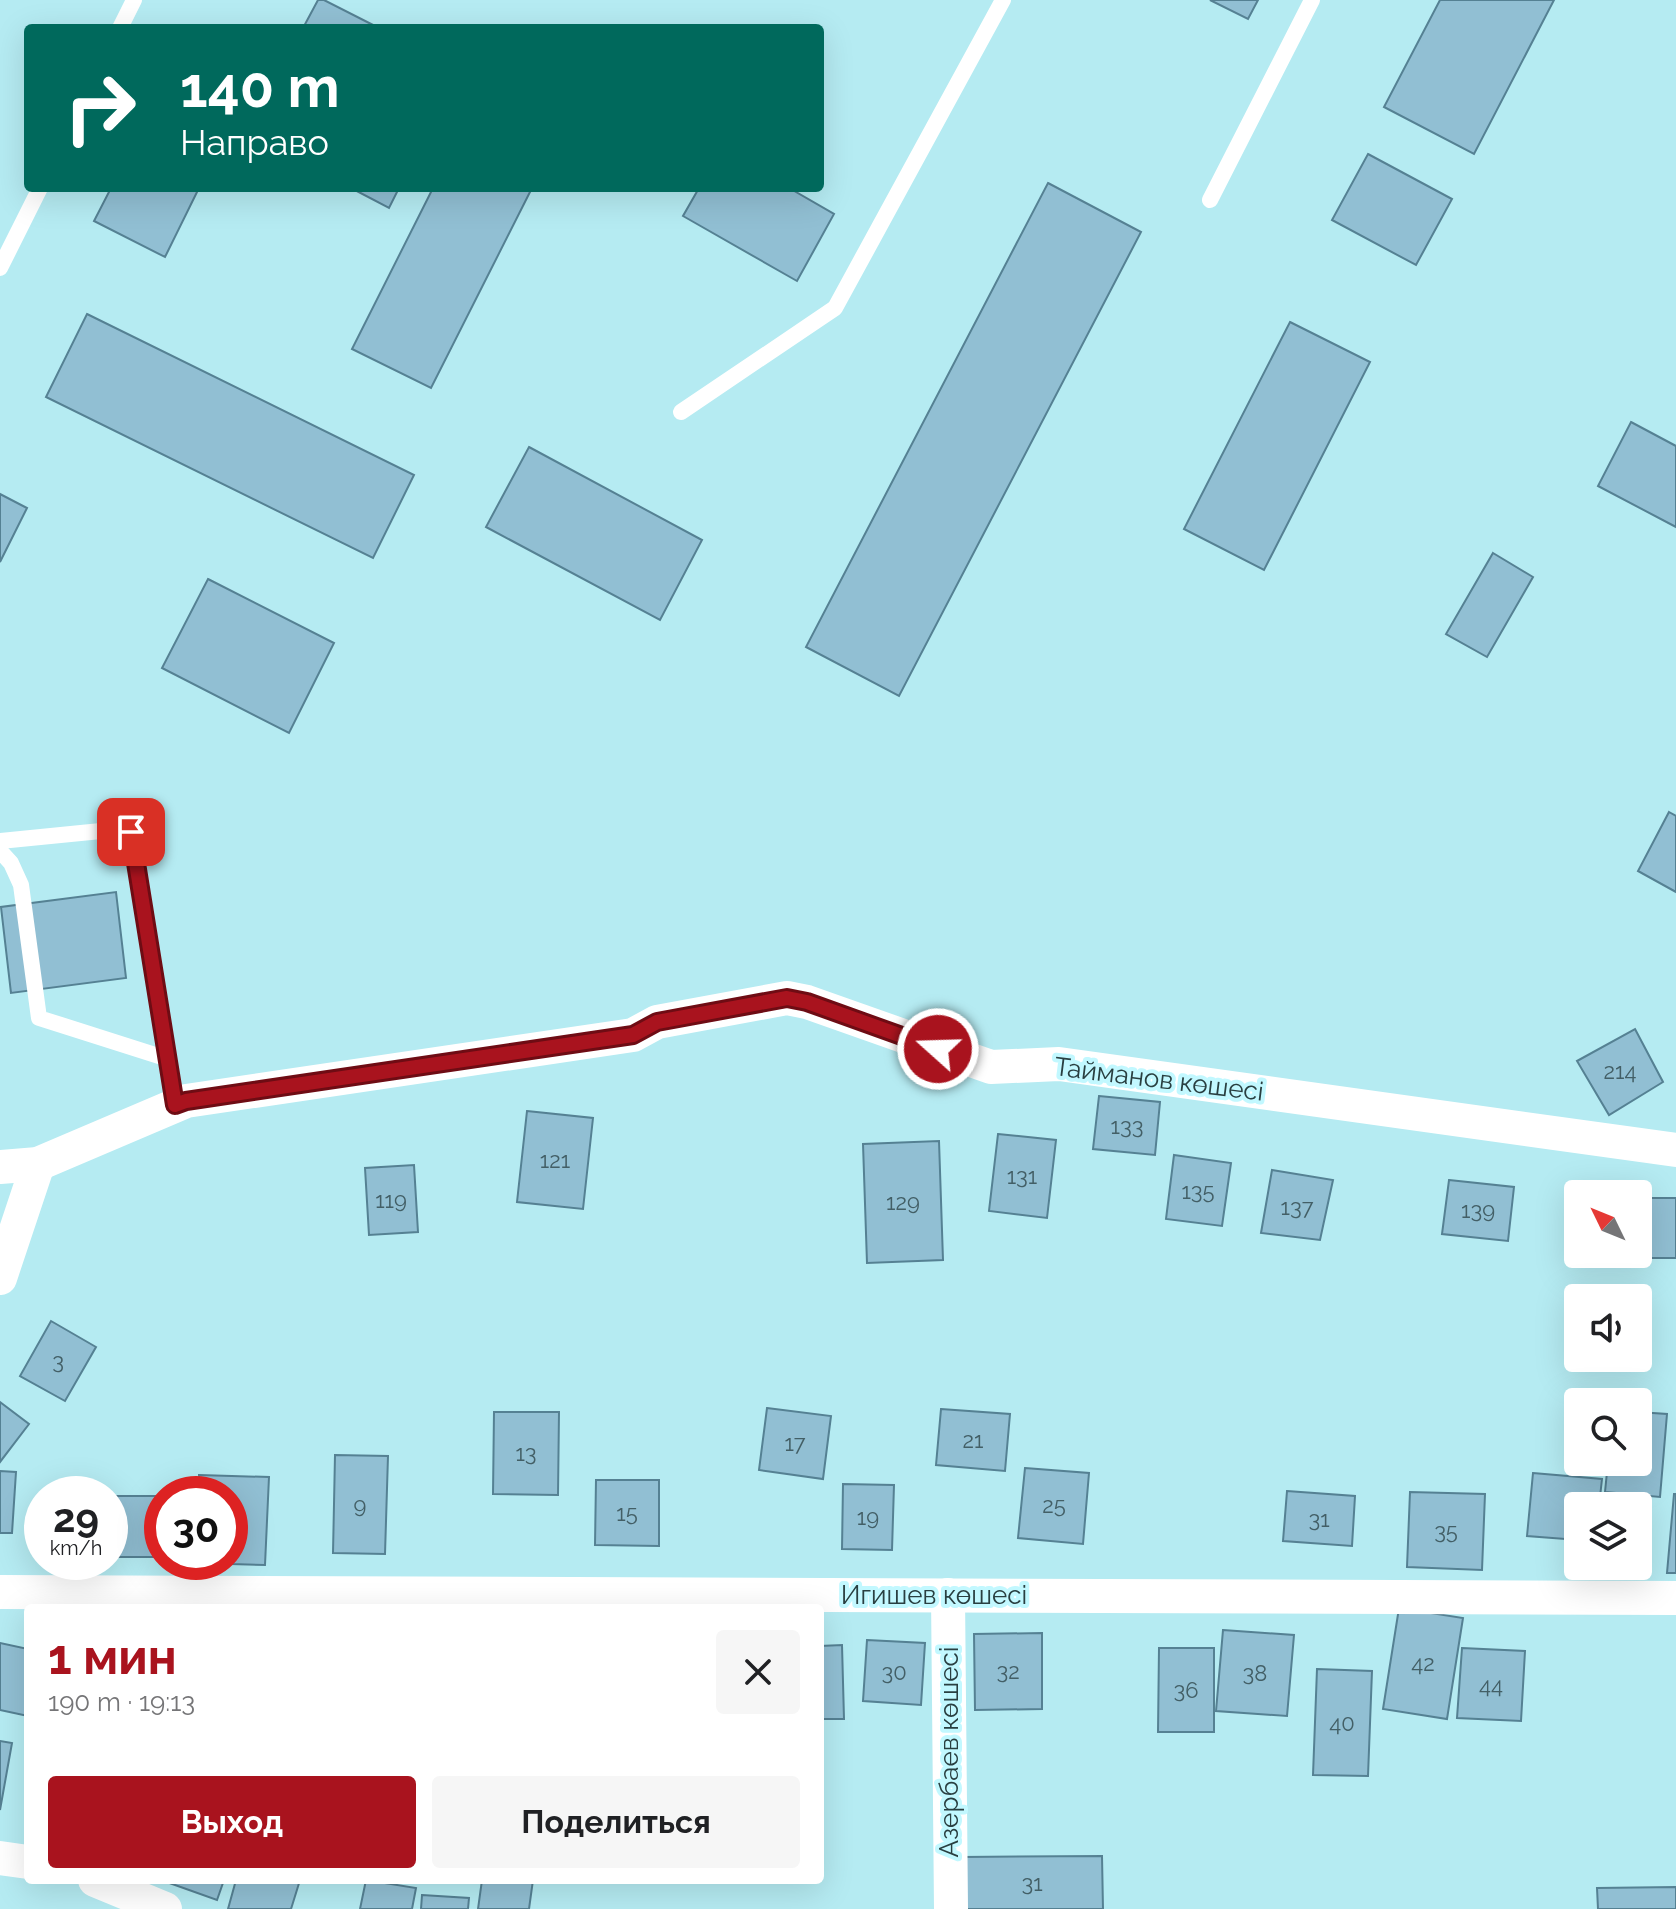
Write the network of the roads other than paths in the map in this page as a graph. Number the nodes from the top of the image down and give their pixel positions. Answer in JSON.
{"nodes":[{"id":1,"x":134,"y":0,"type":"edge"},
{"id":2,"x":1003,"y":0,"type":"edge"},
{"id":3,"x":1312,"y":0,"type":"edge"},
{"id":4,"x":122,"y":24,"type":"edge"},
{"id":5,"x":38,"y":192,"type":"edge"},
{"id":6,"x":1210,"y":200,"type":"dead end"},
{"id":7,"x":0,"y":268,"type":"edge"},
{"id":8,"x":681,"y":412,"type":"dead end"},
{"id":9,"x":0,"y":841,"type":"edge"},
{"id":10,"x":0,"y":851,"type":"edge"},
{"id":11,"x":168,"y":1059,"type":"junction"},
{"id":12,"x":175,"y":1105,"type":"junction"},
{"id":13,"x":1676,"y":1150,"type":"edge"},
{"id":14,"x":38,"y":1164,"type":"junction"},
{"id":15,"x":0,"y":1167,"type":"edge"},
{"id":16,"x":0,"y":1278,"type":"edge"},
{"id":17,"x":0,"y":1592,"type":"edge"},
{"id":18,"x":948,"y":1595,"type":"junction"},
{"id":19,"x":1676,"y":1598,"type":"edge"},
{"id":20,"x":0,"y":1858,"type":"edge"},
{"id":21,"x":24,"y":1861,"type":"edge"},
{"id":22,"x":105,"y":1884,"type":"edge"},
{"id":23,"x":165,"y":1909,"type":"edge"},
{"id":24,"x":951,"y":1909,"type":"edge"}],
"edges":[{"from":1,"to":4,"type":"lane"},
{"from":2,"to":8,"type":"lane"},
{"from":3,"to":6,"type":"lane"},
{"from":5,"to":7,"type":"lane"},
{"from":9,"to":11,"type":"lane"},
{"from":10,"to":11,"type":"lane"},
{"from":11,"to":12,"type":"lane"},
{"from":12,"to":13,"type":"street","name":"Тайманов көшесі"},
{"from":12,"to":14,"type":"street","name":"Тайманов көшесі"},
{"from":14,"to":15,"type":"street","name":"Тайманов көшесі"},
{"from":14,"to":16,"type":"street"},
{"from":17,"to":18,"type":"street","name":"Игишев көшесі"},
{"from":18,"to":19,"type":"street","name":"Игишев көшесі"},
{"from":18,"to":24,"type":"street","name":"Азербаев көшесі"},
{"from":20,"to":21,"type":"street"},
{"from":22,"to":23,"type":"street"}]}
